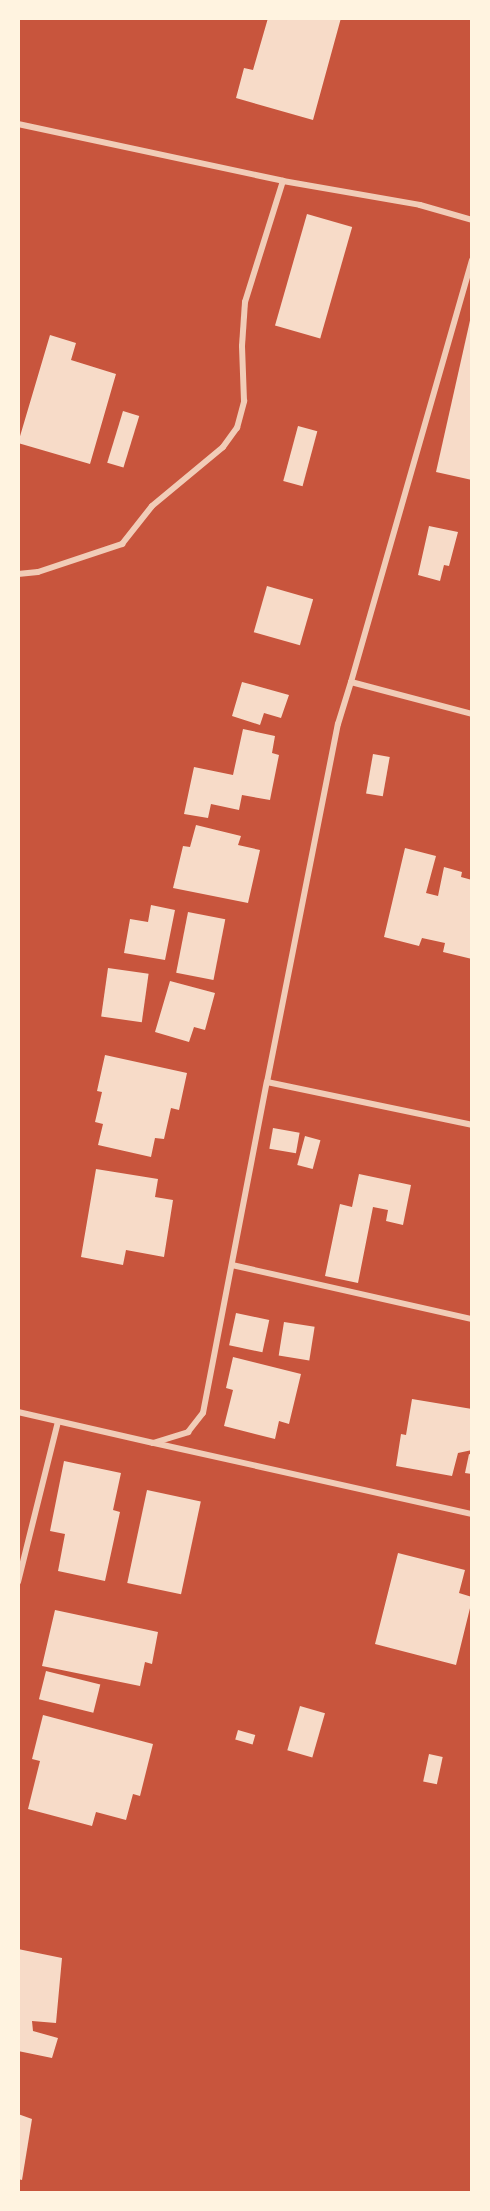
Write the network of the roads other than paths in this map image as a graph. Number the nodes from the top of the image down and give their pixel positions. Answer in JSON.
{"nodes":[{"id":1,"x":18,"y":124,"type":"edge"},
{"id":2,"x":283,"y":182,"type":"junction"},
{"id":3,"x":472,"y":220,"type":"edge"},
{"id":4,"x":472,"y":260,"type":"edge"},
{"id":5,"x":18,"y":574,"type":"edge"},
{"id":6,"x":351,"y":682,"type":"junction"},
{"id":7,"x":472,"y":714,"type":"edge"},
{"id":8,"x":267,"y":1082,"type":"junction"},
{"id":9,"x":472,"y":1125,"type":"edge"},
{"id":10,"x":232,"y":1265,"type":"junction"},
{"id":11,"x":472,"y":1318,"type":"edge"},
{"id":12,"x":18,"y":1412,"type":"edge"},
{"id":13,"x":58,"y":1422,"type":"junction"},
{"id":14,"x":153,"y":1443,"type":"junction"},
{"id":15,"x":472,"y":1514,"type":"edge"},
{"id":16,"x":18,"y":1582,"type":"edge"}],
"edges":[{"from":1,"to":2,"type":"street"},
{"from":2,"to":3,"type":"street"},
{"from":2,"to":5,"type":"street"},
{"from":4,"to":6,"type":"street"},
{"from":6,"to":7,"type":"street"},
{"from":6,"to":8,"type":"street"},
{"from":8,"to":9,"type":"street"},
{"from":8,"to":10,"type":"street"},
{"from":10,"to":11,"type":"street"},
{"from":10,"to":14,"type":"street"},
{"from":12,"to":13,"type":"street"},
{"from":13,"to":14,"type":"street"},
{"from":13,"to":16,"type":"street"},
{"from":14,"to":15,"type":"street"}]}
